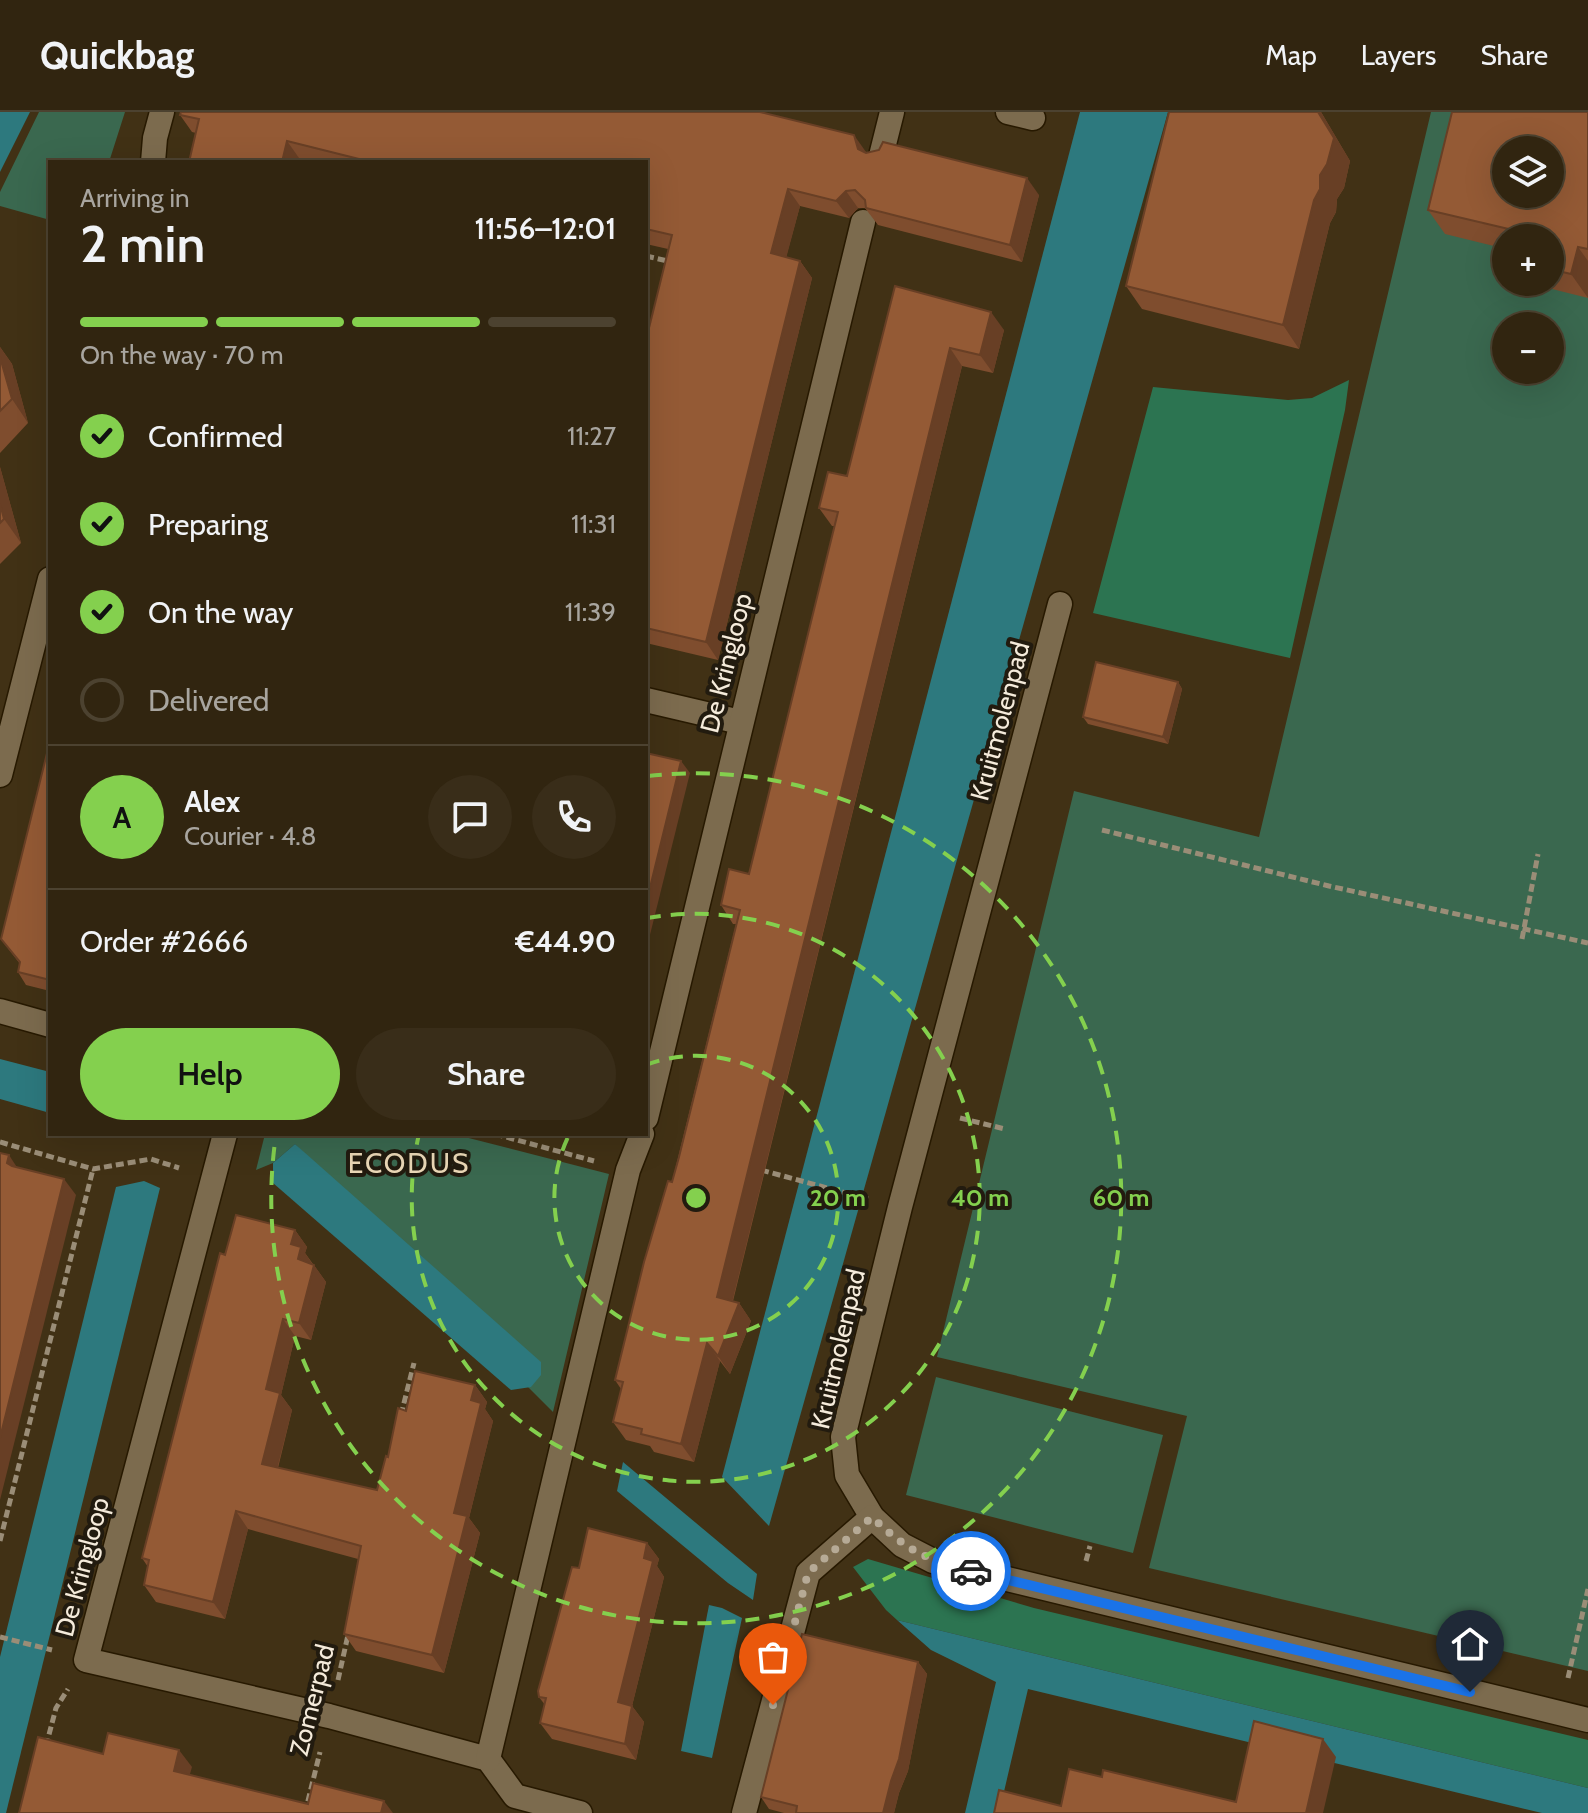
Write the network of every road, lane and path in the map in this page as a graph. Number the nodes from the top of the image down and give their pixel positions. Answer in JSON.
{"nodes":[{"id":1,"x":162,"y":112,"type":"edge"},
{"id":2,"x":892,"y":112,"type":"edge"},
{"id":3,"x":1008,"y":112,"type":"edge"},
{"id":4,"x":1033,"y":118,"type":"dead end"},
{"id":5,"x":881,"y":156,"type":"edge"},
{"id":6,"x":153,"y":160,"type":"edge"},
{"id":7,"x":863,"y":222,"type":"edge"},
{"id":8,"x":671,"y":262,"type":"edge"},
{"id":9,"x":668,"y":277,"type":"edge"},
{"id":10,"x":48,"y":587,"type":"edge"},
{"id":11,"x":1060,"y":604,"type":"dead end"},
{"id":12,"x":648,"y":700,"type":"edge"},
{"id":13,"x":740,"y":722,"type":"junction"},
{"id":14,"x":0,"y":775,"type":"edge"},
{"id":15,"x":1102,"y":830,"type":"dead end"},
{"id":16,"x":1538,"y":854,"type":"dead end"},
{"id":17,"x":1524,"y":929,"type":"junction"},
{"id":18,"x":1522,"y":939,"type":"dead end"},
{"id":19,"x":1588,"y":943,"type":"edge"},
{"id":20,"x":0,"y":1011,"type":"edge"},
{"id":21,"x":48,"y":1024,"type":"edge"},
{"id":22,"x":926,"y":1109,"type":"junction"},
{"id":23,"x":648,"y":1110,"type":"edge"},
{"id":24,"x":1005,"y":1129,"type":"dead end"},
{"id":25,"x":225,"y":1136,"type":"edge"},
{"id":26,"x":502,"y":1136,"type":"edge"},
{"id":27,"x":641,"y":1136,"type":"edge"},
{"id":28,"x":0,"y":1142,"type":"edge"},
{"id":29,"x":750,"y":1168,"type":"edge"},
{"id":30,"x":93,"y":1169,"type":"junction"},
{"id":31,"x":628,"y":1170,"type":"junction"},
{"id":32,"x":214,"y":1179,"type":"junction"},
{"id":33,"x":871,"y":1200,"type":"dead end"},
{"id":34,"x":414,"y":1363,"type":"dead end"},
{"id":35,"x":399,"y":1424,"type":"edge"},
{"id":36,"x":872,"y":1517,"type":"junction"},
{"id":37,"x":0,"y":1541,"type":"edge"},
{"id":38,"x":1588,"y":1589,"type":"edge"},
{"id":39,"x":351,"y":1624,"type":"edge"},
{"id":40,"x":0,"y":1637,"type":"edge"},
{"id":41,"x":56,"y":1650,"type":"dead end"},
{"id":42,"x":86,"y":1660,"type":"junction"},
{"id":43,"x":1560,"y":1714,"type":"junction"},
{"id":44,"x":329,"y":1716,"type":"junction"},
{"id":45,"x":1588,"y":1720,"type":"edge"},
{"id":46,"x":44,"y":1753,"type":"edge"},
{"id":47,"x":488,"y":1759,"type":"junction"},
{"id":48,"x":305,"y":1813,"type":"edge"},
{"id":49,"x":580,"y":1813,"type":"edge"},
{"id":50,"x":744,"y":1813,"type":"edge"}],
"edges":[{"from":1,"to":6,"type":"street"},
{"from":2,"to":5,"type":"street"},
{"from":3,"to":4,"type":"street"},
{"from":7,"to":13,"type":"street","name":"De Kringloop"},
{"from":8,"to":9,"type":"path"},
{"from":10,"to":14,"type":"street"},
{"from":11,"to":22,"type":"street","name":"Kruitmolenpad"},
{"from":12,"to":13,"type":"street"},
{"from":13,"to":23,"type":"street","name":"De Kringloop"},
{"from":15,"to":17,"type":"path"},
{"from":16,"to":17,"type":"path"},
{"from":17,"to":18,"type":"path"},
{"from":17,"to":19,"type":"path"},
{"from":20,"to":21,"type":"street"},
{"from":22,"to":24,"type":"path"},
{"from":22,"to":36,"type":"street","name":"Kruitmolenpad"},
{"from":25,"to":32,"type":"street","name":"De Kringloop"},
{"from":26,"to":31,"type":"path"},
{"from":27,"to":31,"type":"street"},
{"from":28,"to":30,"type":"path"},
{"from":29,"to":33,"type":"path"},
{"from":30,"to":32,"type":"path"},
{"from":30,"to":37,"type":"path"},
{"from":31,"to":47,"type":"street"},
{"from":32,"to":42,"type":"street","name":"De Kringloop"},
{"from":34,"to":35,"type":"path"},
{"from":36,"to":43,"type":"street","name":"Kruitmolenpad"},
{"from":36,"to":50,"type":"street"},
{"from":38,"to":43,"type":"path"},
{"from":39,"to":44,"type":"path","name":"Zomerpad"},
{"from":40,"to":41,"type":"path"},
{"from":42,"to":44,"type":"street","name":"De Kringloop"},
{"from":42,"to":46,"type":"path"},
{"from":43,"to":45,"type":"street","name":"Kruitmolenpad"},
{"from":44,"to":47,"type":"street","name":"De Kringloop"},
{"from":44,"to":48,"type":"path","name":"Zomerpad"},
{"from":47,"to":49,"type":"street"}]}
